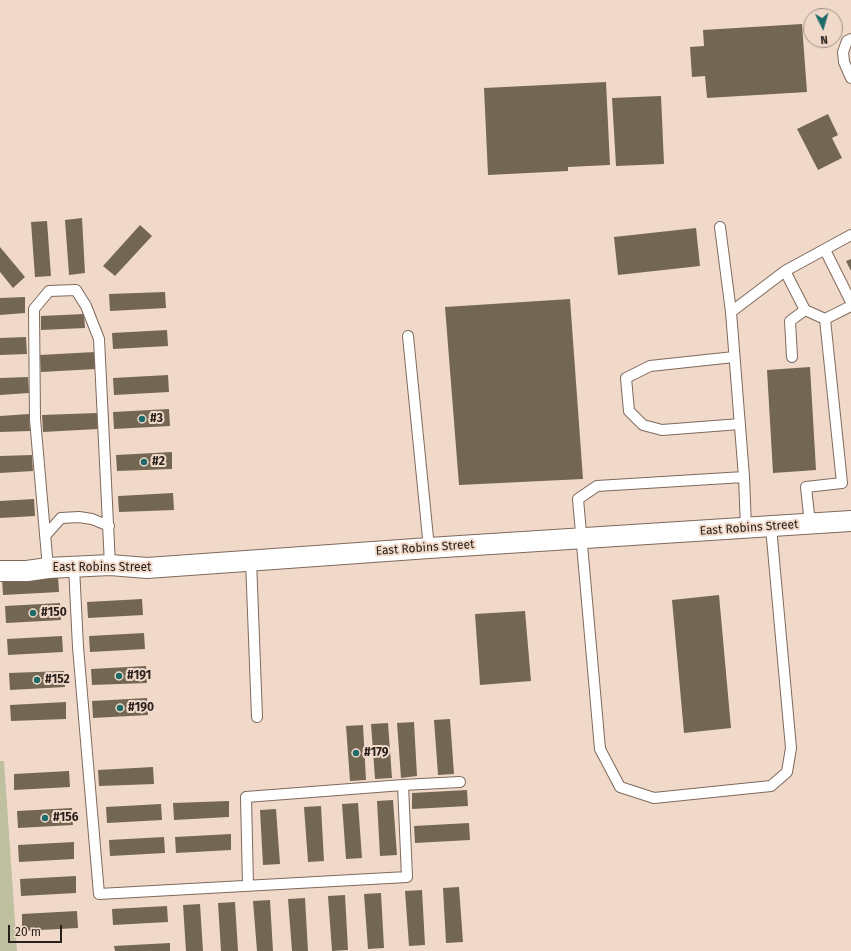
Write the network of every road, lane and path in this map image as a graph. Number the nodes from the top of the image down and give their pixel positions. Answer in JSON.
{"nodes":[{"id":1,"x":851,"y":39,"type":"edge"},
{"id":2,"x":851,"y":78,"type":"edge"},
{"id":3,"x":720,"y":227,"type":"dead end"},
{"id":4,"x":851,"y":236,"type":"edge"},
{"id":5,"x":825,"y":250,"type":"junction"},
{"id":6,"x":785,"y":271,"type":"junction"},
{"id":7,"x":851,"y":302,"type":"edge"},
{"id":8,"x":851,"y":306,"type":"edge"},
{"id":9,"x":805,"y":310,"type":"junction"},
{"id":10,"x":731,"y":312,"type":"junction"},
{"id":11,"x":824,"y":319,"type":"junction"},
{"id":12,"x":408,"y":336,"type":"dead end"},
{"id":13,"x":734,"y":357,"type":"junction"},
{"id":14,"x":792,"y":357,"type":"dead end"},
{"id":15,"x":740,"y":424,"type":"junction"},
{"id":16,"x":744,"y":476,"type":"junction"},
{"id":17,"x":847,"y":483,"type":"edge"},
{"id":18,"x":851,"y":521,"type":"edge"},
{"id":19,"x":810,"y":524,"type":"junction"},
{"id":20,"x":108,"y":526,"type":"junction"},
{"id":21,"x":771,"y":527,"type":"junction"},
{"id":22,"x":746,"y":528,"type":"junction"},
{"id":23,"x":45,"y":536,"type":"junction"},
{"id":24,"x":581,"y":539,"type":"junction"},
{"id":25,"x":429,"y":548,"type":"junction"},
{"id":26,"x":251,"y":560,"type":"junction"},
{"id":27,"x":110,"y":566,"type":"junction"},
{"id":28,"x":74,"y":567,"type":"junction"},
{"id":29,"x":48,"y":568,"type":"junction"},
{"id":30,"x":0,"y":571,"type":"edge"},
{"id":31,"x":258,"y":717,"type":"dead end"},
{"id":32,"x":460,"y":782,"type":"dead end"},
{"id":33,"x":403,"y":785,"type":"junction"},
{"id":34,"x":248,"y":885,"type":"junction"}],
"edges":[{"from":1,"to":2,"type":"lane"},
{"from":3,"to":10,"type":"lane"},
{"from":4,"to":5,"type":"lane"},
{"from":5,"to":6,"type":"lane"},
{"from":5,"to":7,"type":"lane"},
{"from":6,"to":9,"type":"lane"},
{"from":6,"to":10,"type":"lane"},
{"from":8,"to":11,"type":"lane"},
{"from":9,"to":11,"type":"lane"},
{"from":9,"to":14,"type":"lane"},
{"from":10,"to":13,"type":"lane"},
{"from":11,"to":17,"type":"lane"},
{"from":12,"to":25,"type":"lane"},
{"from":13,"to":15,"type":"lane"},
{"from":13,"to":15,"type":"lane"},
{"from":15,"to":16,"type":"lane"},
{"from":16,"to":22,"type":"lane"},
{"from":16,"to":24,"type":"lane"},
{"from":17,"to":19,"type":"lane"},
{"from":18,"to":19,"type":"street","name":"East Robins Street"},
{"from":19,"to":21,"type":"street","name":"East Robins Street"},
{"from":20,"to":23,"type":"lane"},
{"from":20,"to":23,"type":"lane"},
{"from":20,"to":27,"type":"lane"},
{"from":21,"to":22,"type":"street","name":"East Robins Street"},
{"from":21,"to":24,"type":"lane"},
{"from":22,"to":24,"type":"street","name":"East Robins Street"},
{"from":23,"to":29,"type":"lane"},
{"from":24,"to":25,"type":"street","name":"East Robins Street"},
{"from":25,"to":26,"type":"street","name":"East Robins Street"},
{"from":26,"to":27,"type":"street","name":"East Robins Street"},
{"from":26,"to":31,"type":"lane"},
{"from":27,"to":28,"type":"street","name":"East Robins Street"},
{"from":28,"to":29,"type":"street","name":"East Robins Street"},
{"from":28,"to":34,"type":"lane"},
{"from":29,"to":30,"type":"street","name":"East Robins Street"},
{"from":32,"to":33,"type":"lane"},
{"from":33,"to":34,"type":"lane"},
{"from":33,"to":34,"type":"lane"}]}
